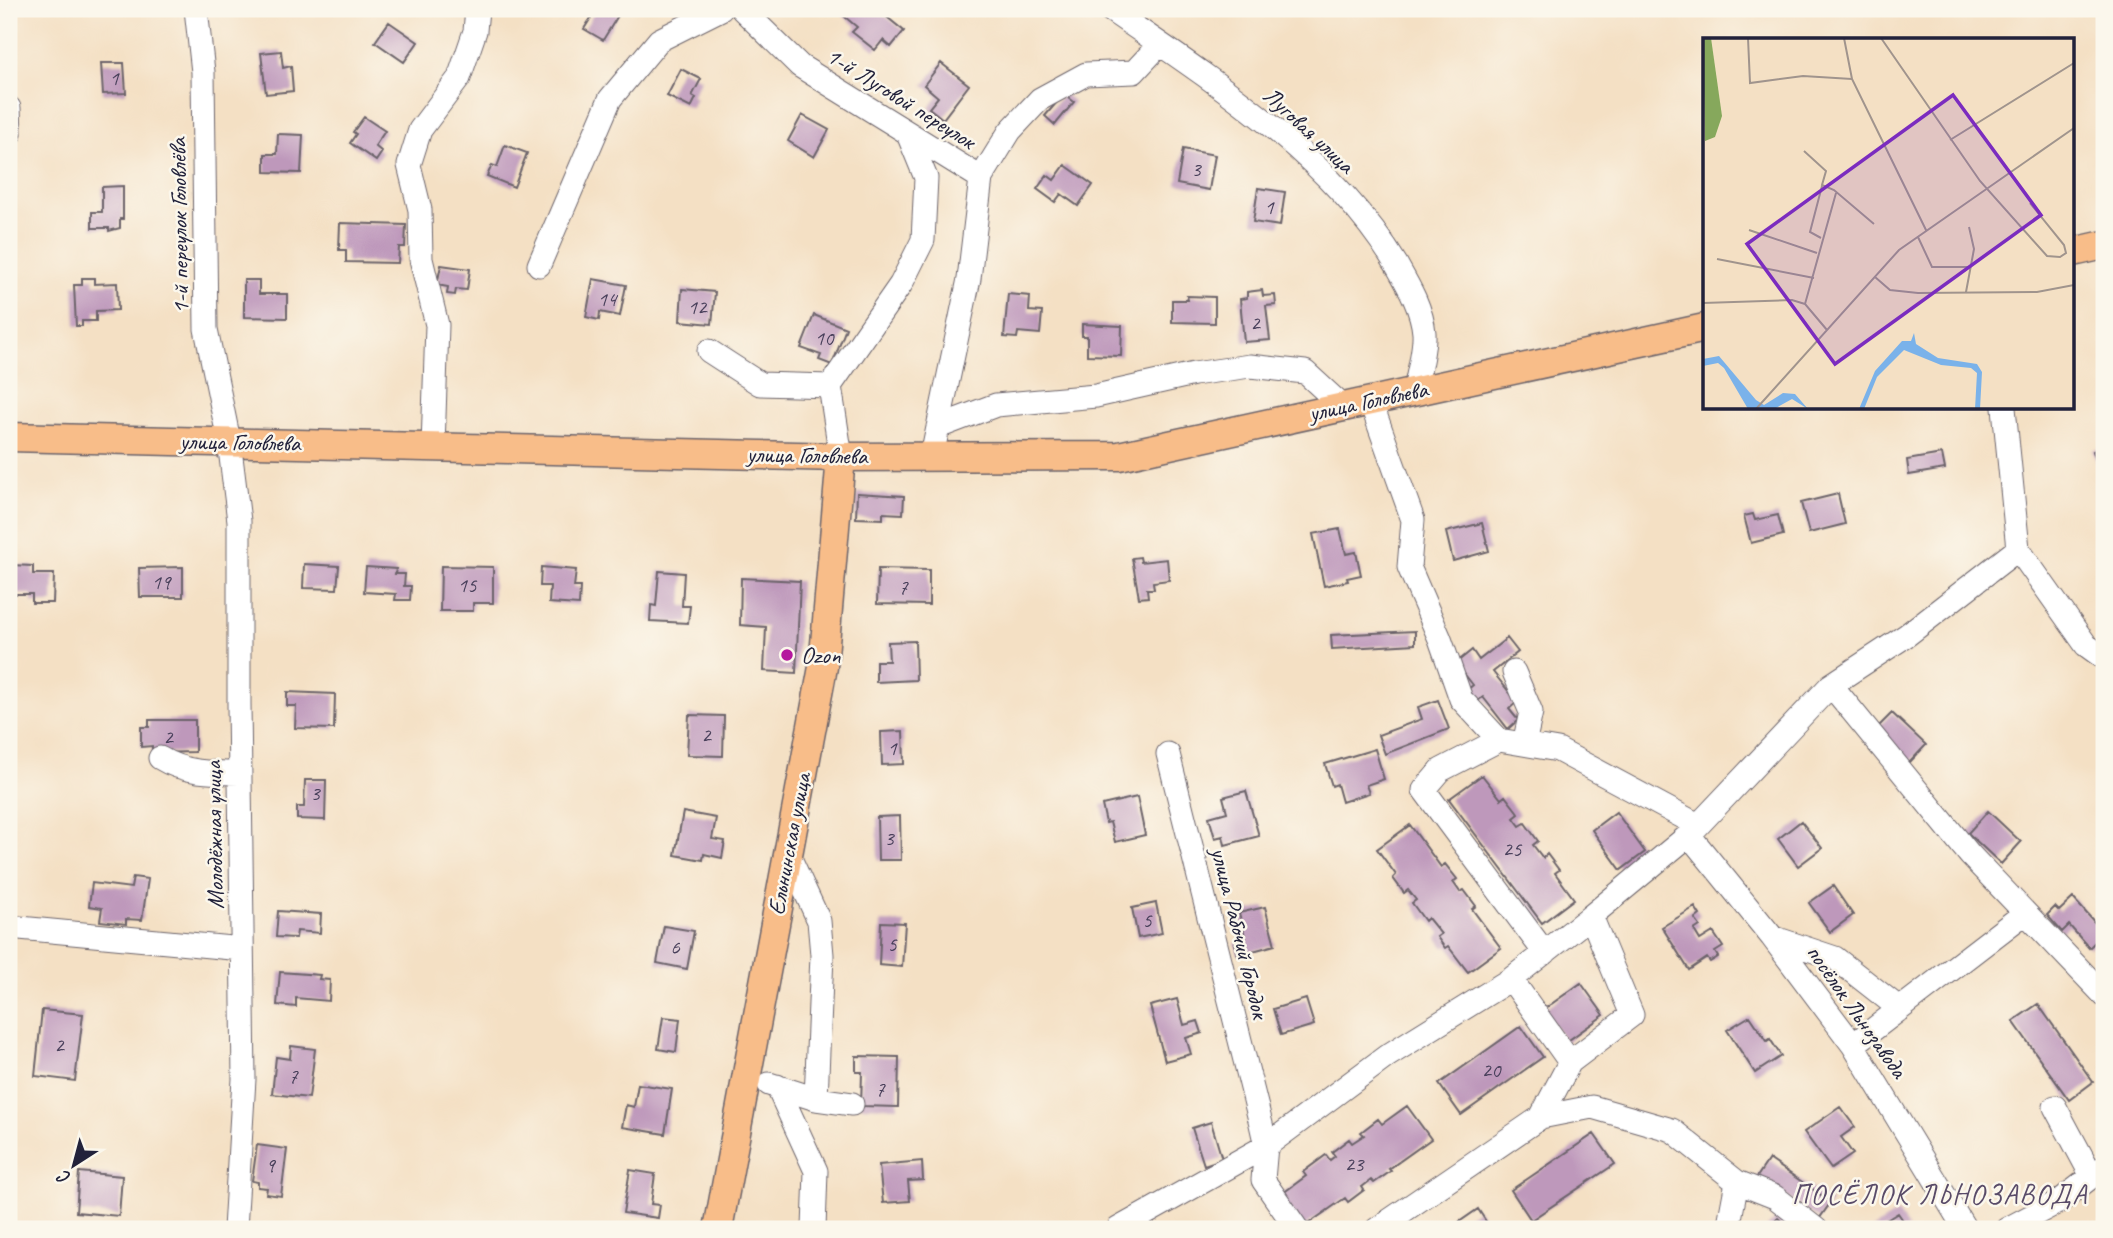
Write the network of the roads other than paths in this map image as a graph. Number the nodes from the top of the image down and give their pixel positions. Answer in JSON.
{"nodes":[{"id":1,"x":196,"y":9,"type":"edge"},
{"id":2,"x":477,"y":9,"type":"edge"},
{"id":3,"x":721,"y":9,"type":"edge"},
{"id":4,"x":742,"y":9,"type":"edge"},
{"id":5,"x":1109,"y":9,"type":"edge"},
{"id":6,"x":1160,"y":44,"type":"junction"},
{"id":7,"x":9,"y":108,"type":"edge"},
{"id":8,"x":10,"y":133,"type":"edge"},
{"id":9,"x":908,"y":134,"type":"junction"},
{"id":10,"x":981,"y":178,"type":"junction"},
{"id":11,"x":2104,"y":245,"type":"edge"},
{"id":12,"x":2074,"y":252,"type":"edge"},
{"id":13,"x":539,"y":265,"type":"dead end"},
{"id":14,"x":1703,"y":328,"type":"edge"},
{"id":15,"x":709,"y":351,"type":"dead end"},
{"id":16,"x":830,"y":386,"type":"junction"},
{"id":17,"x":1415,"y":390,"type":"junction"},
{"id":18,"x":1370,"y":400,"type":"junction"},
{"id":19,"x":1342,"y":406,"type":"junction"},
{"id":20,"x":2004,"y":410,"type":"edge"},
{"id":21,"x":938,"y":427,"type":"junction"},
{"id":22,"x":9,"y":437,"type":"edge"},
{"id":23,"x":229,"y":442,"type":"junction"},
{"id":24,"x":433,"y":447,"type":"junction"},
{"id":25,"x":932,"y":456,"type":"junction"},
{"id":26,"x":841,"y":457,"type":"junction"},
{"id":27,"x":2018,"y":549,"type":"junction"},
{"id":28,"x":2098,"y":647,"type":"edge"},
{"id":29,"x":1514,"y":672,"type":"dead end"},
{"id":30,"x":1831,"y":685,"type":"junction"},
{"id":31,"x":1499,"y":740,"type":"junction"},
{"id":32,"x":1524,"y":744,"type":"junction"},
{"id":33,"x":1168,"y":754,"type":"dead end"},
{"id":34,"x":160,"y":758,"type":"dead end"},
{"id":35,"x":239,"y":773,"type":"junction"},
{"id":36,"x":1694,"y":830,"type":"junction"},
{"id":37,"x":788,"y":854,"type":"junction"},
{"id":38,"x":2025,"y":913,"type":"junction"},
{"id":39,"x":1591,"y":916,"type":"junction"},
{"id":40,"x":9,"y":927,"type":"edge"},
{"id":41,"x":1772,"y":937,"type":"junction"},
{"id":42,"x":242,"y":949,"type":"junction"},
{"id":43,"x":1545,"y":953,"type":"junction"},
{"id":44,"x":1511,"y":979,"type":"junction"},
{"id":45,"x":2104,"y":995,"type":"edge"},
{"id":46,"x":1900,"y":1009,"type":"junction"},
{"id":47,"x":1853,"y":1045,"type":"junction"},
{"id":48,"x":1570,"y":1062,"type":"junction"},
{"id":49,"x":746,"y":1076,"type":"junction"},
{"id":50,"x":777,"y":1086,"type":"junction"},
{"id":51,"x":816,"y":1099,"type":"junction"},
{"id":52,"x":852,"y":1104,"type":"dead end"},
{"id":53,"x":2055,"y":1107,"type":"dead end"},
{"id":54,"x":1541,"y":1117,"type":"junction"},
{"id":55,"x":1264,"y":1135,"type":"junction"},
{"id":56,"x":2098,"y":1172,"type":"edge"},
{"id":57,"x":1737,"y":1182,"type":"junction"},
{"id":58,"x":235,"y":1229,"type":"edge"},
{"id":59,"x":718,"y":1229,"type":"edge"},
{"id":60,"x":814,"y":1229,"type":"edge"},
{"id":61,"x":1118,"y":1229,"type":"edge"},
{"id":62,"x":1297,"y":1229,"type":"edge"},
{"id":63,"x":1377,"y":1229,"type":"edge"},
{"id":64,"x":1728,"y":1229,"type":"edge"},
{"id":65,"x":1816,"y":1229,"type":"edge"},
{"id":66,"x":1965,"y":1229,"type":"edge"},
{"id":67,"x":2007,"y":1229,"type":"edge"}],
"edges":[{"from":1,"to":23,"type":"street","name":"1-й переулок Головлёва"},
{"from":2,"to":24,"type":"street"},
{"from":3,"to":13,"type":"street"},
{"from":4,"to":9,"type":"street","name":"1-й Луговой переулок"},
{"from":5,"to":6,"type":"street","name":"Луговая улица"},
{"from":6,"to":10,"type":"street"},
{"from":6,"to":17,"type":"street","name":"Луговая улица"},
{"from":7,"to":8,"type":"street"},
{"from":9,"to":10,"type":"street","name":"1-й Луговой переулок"},
{"from":9,"to":16,"type":"street"},
{"from":10,"to":21,"type":"street","name":"1-й Луговой переулок"},
{"from":11,"to":12,"type":"main road"},
{"from":14,"to":17,"type":"main road","name":"улица Головлева"},
{"from":15,"to":16,"type":"street"},
{"from":16,"to":26,"type":"street"},
{"from":17,"to":18,"type":"main road","name":"улица Головлева"},
{"from":18,"to":19,"type":"main road","name":"улица Головлева"},
{"from":18,"to":31,"type":"street"},
{"from":19,"to":21,"type":"street"},
{"from":19,"to":25,"type":"main road","name":"улица Головлева"},
{"from":20,"to":27,"type":"street"},
{"from":21,"to":25,"type":"street","name":"1-й Луговой переулок"},
{"from":22,"to":23,"type":"main road","name":"улица Головлева"},
{"from":23,"to":24,"type":"main road","name":"улица Головлева"},
{"from":23,"to":35,"type":"street","name":"Молодёжная улица"},
{"from":24,"to":26,"type":"main road","name":"улица Головлева"},
{"from":25,"to":26,"type":"main road","name":"улица Головлева"},
{"from":26,"to":37,"type":"main road","name":"Ельнинская улица"},
{"from":27,"to":28,"type":"street"},
{"from":27,"to":30,"type":"street"},
{"from":29,"to":32,"type":"street"},
{"from":30,"to":36,"type":"street"},
{"from":30,"to":38,"type":"street"},
{"from":31,"to":32,"type":"street"},
{"from":31,"to":43,"type":"street"},
{"from":32,"to":36,"type":"street"},
{"from":33,"to":55,"type":"street","name":"улица Рабочий Городок"},
{"from":34,"to":35,"type":"street"},
{"from":35,"to":42,"type":"street","name":"Молодёжная улица"},
{"from":36,"to":39,"type":"street"},
{"from":36,"to":41,"type":"street","name":"посёлок Льнозавода"},
{"from":37,"to":49,"type":"main road","name":"Ельнинская улица"},
{"from":37,"to":51,"type":"street"},
{"from":38,"to":45,"type":"street"},
{"from":38,"to":46,"type":"street"},
{"from":39,"to":43,"type":"street"},
{"from":39,"to":48,"type":"street"},
{"from":40,"to":42,"type":"street"},
{"from":41,"to":46,"type":"street"},
{"from":41,"to":47,"type":"street","name":"посёлок Льнозавода"},
{"from":42,"to":58,"type":"street","name":"Молодёжная улица"},
{"from":43,"to":44,"type":"street"},
{"from":44,"to":48,"type":"street"},
{"from":44,"to":55,"type":"street"},
{"from":46,"to":47,"type":"street"},
{"from":47,"to":66,"type":"street","name":"посёлок Льнозавода"},
{"from":48,"to":54,"type":"street"},
{"from":49,"to":50,"type":"street"},
{"from":49,"to":59,"type":"main road","name":"Ельнинская улица"},
{"from":50,"to":51,"type":"street"},
{"from":50,"to":60,"type":"street"},
{"from":51,"to":52,"type":"street"},
{"from":53,"to":56,"type":"street"},
{"from":54,"to":57,"type":"street"},
{"from":54,"to":63,"type":"street"},
{"from":55,"to":61,"type":"street"},
{"from":55,"to":62,"type":"street","name":"улица Рабочий Городок"},
{"from":56,"to":67,"type":"street"},
{"from":57,"to":64,"type":"street"},
{"from":57,"to":65,"type":"street"}]}
